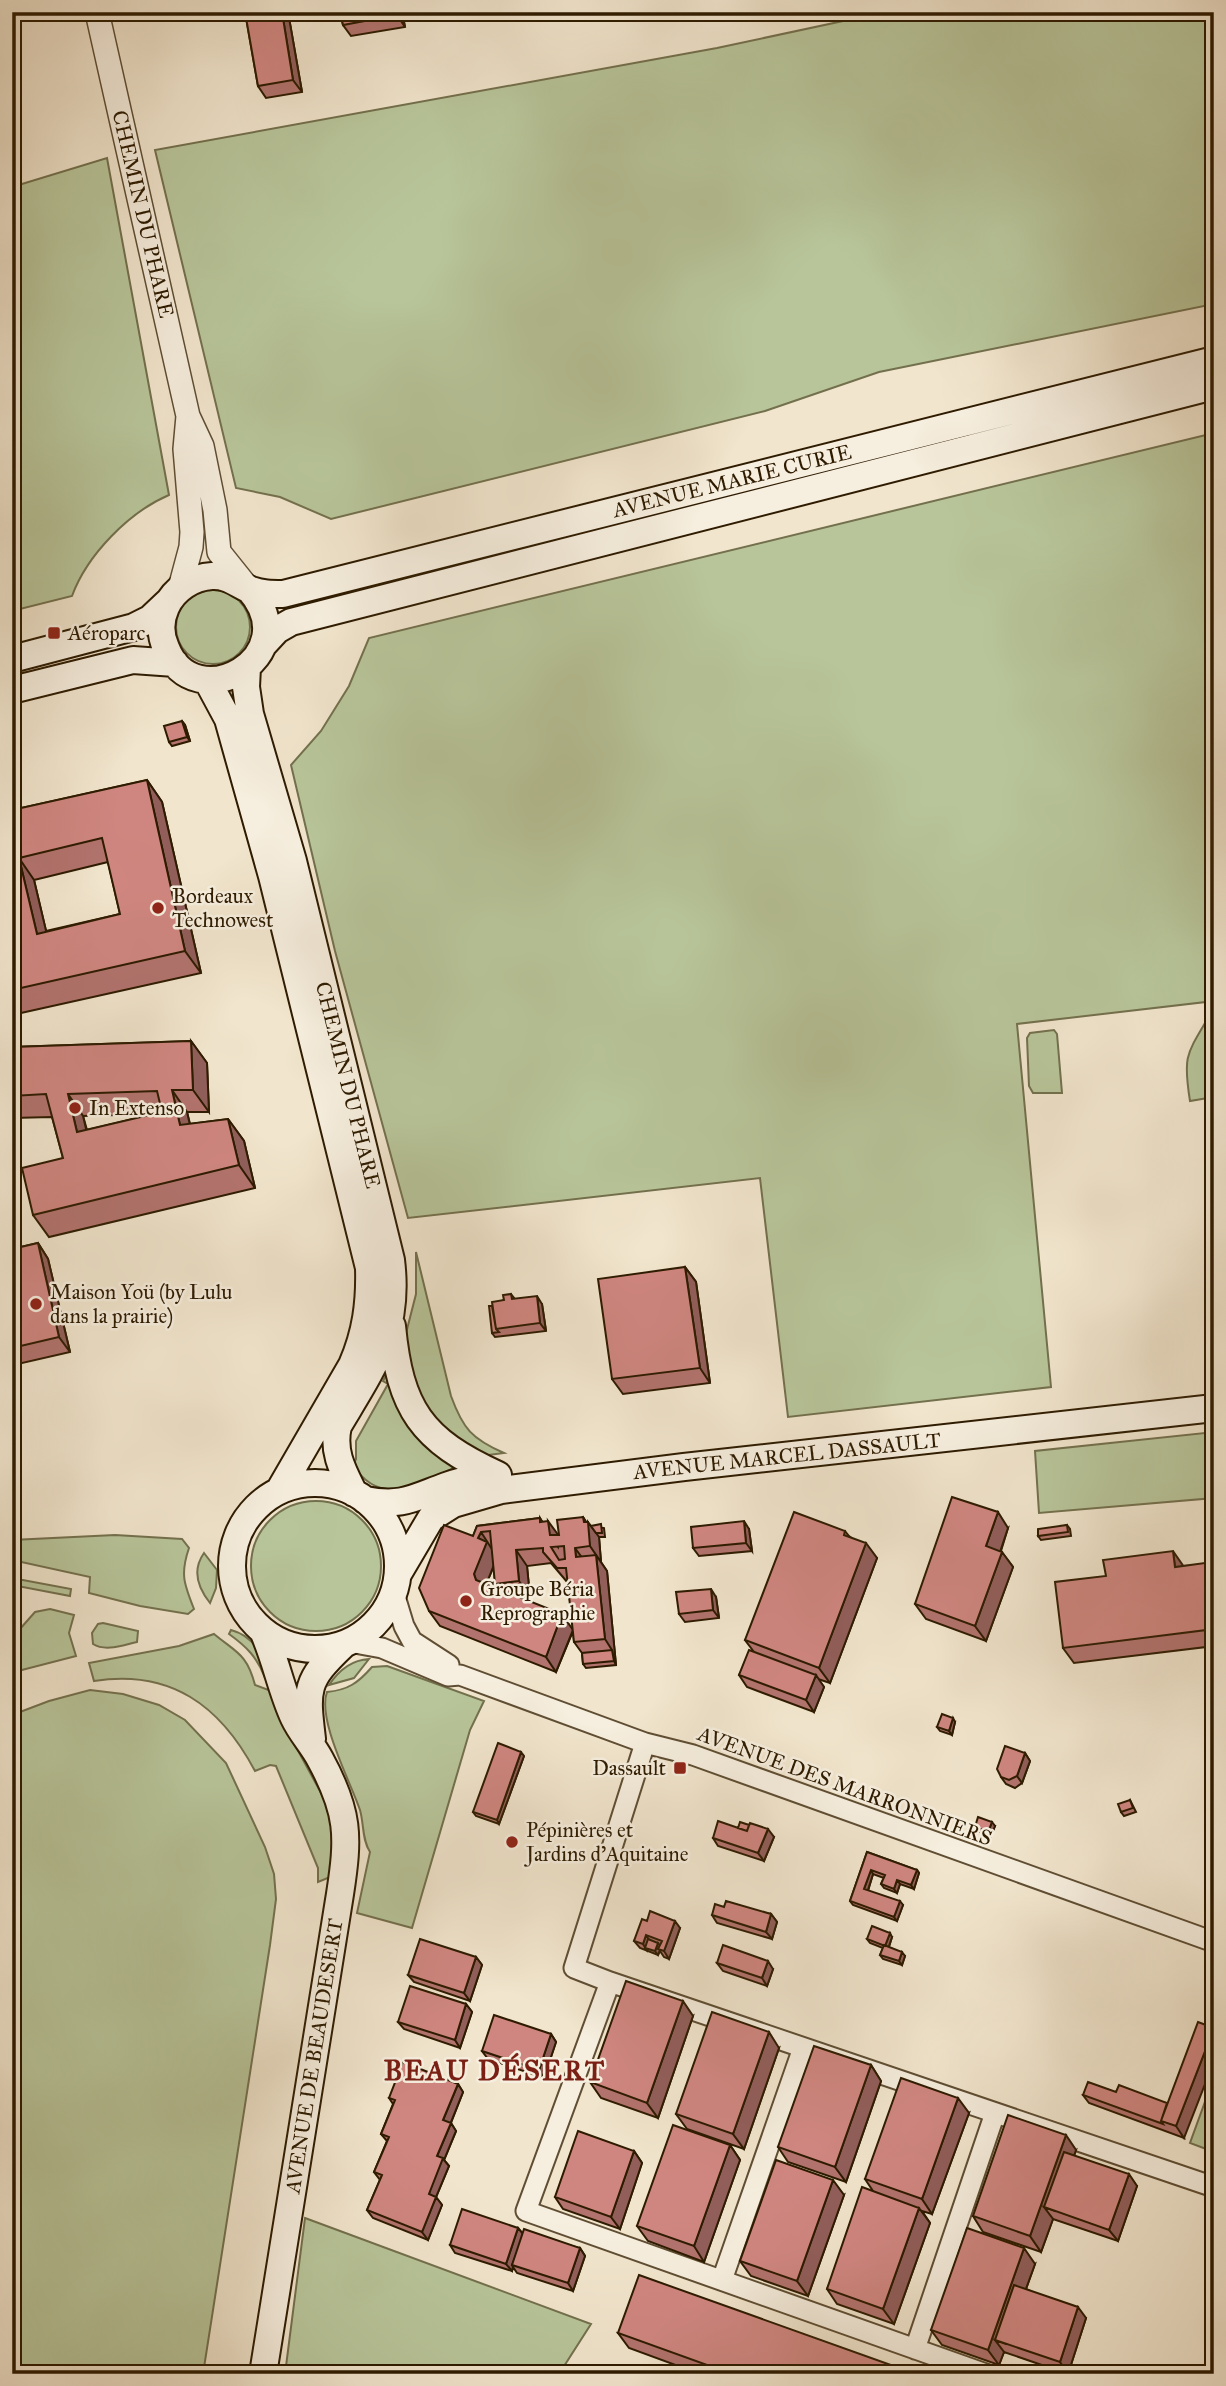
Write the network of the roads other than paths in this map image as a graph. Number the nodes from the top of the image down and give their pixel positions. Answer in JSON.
{"nodes":[{"id":1,"x":97,"y":12,"type":"edge"},
{"id":2,"x":1214,"y":360,"type":"edge"},
{"id":3,"x":1214,"y":386,"type":"edge"},
{"id":4,"x":188,"y":416,"type":"junction"},
{"id":5,"x":249,"y":589,"type":"junction"},
{"id":6,"x":174,"y":595,"type":"junction"},
{"id":7,"x":264,"y":644,"type":"junction"},
{"id":8,"x":12,"y":659,"type":"edge"},
{"id":9,"x":175,"y":663,"type":"junction"},
{"id":10,"x":247,"y":667,"type":"junction"},
{"id":11,"x":207,"y":680,"type":"junction"},
{"id":12,"x":12,"y":690,"type":"edge"},
{"id":13,"x":391,"y":1317,"type":"junction"},
{"id":14,"x":1214,"y":1390,"type":"edge"},
{"id":15,"x":1168,"y":1405,"type":"junction"},
{"id":16,"x":1214,"y":1408,"type":"edge"},
{"id":17,"x":498,"y":1475,"type":"junction"},
{"id":18,"x":279,"y":1491,"type":"junction"},
{"id":19,"x":360,"y":1497,"type":"junction"},
{"id":20,"x":396,"y":1584,"type":"junction"},
{"id":21,"x":263,"y":1632,"type":"junction"},
{"id":22,"x":346,"y":1643,"type":"junction"},
{"id":23,"x":460,"y":1675,"type":"junction"},
{"id":24,"x":645,"y":1743,"type":"junction"},
{"id":25,"x":312,"y":1744,"type":"junction"},
{"id":26,"x":1214,"y":1942,"type":"edge"},
{"id":27,"x":610,"y":1982,"type":"junction"},
{"id":28,"x":803,"y":2048,"type":"junction"},
{"id":29,"x":995,"y":2113,"type":"junction"},
{"id":30,"x":1214,"y":2187,"type":"edge"},
{"id":31,"x":722,"y":2280,"type":"junction"},
{"id":32,"x":915,"y":2349,"type":"junction"},
{"id":33,"x":263,"y":2374,"type":"edge"},
{"id":34,"x":986,"y":2374,"type":"edge"}],
"edges":[{"from":1,"to":4,"type":"street","name":"CHEMIN DU PHARE"},
{"from":2,"to":5,"type":"main road","name":"AVENUE MARIE CURIE"},
{"from":3,"to":7,"type":"main road","name":"AVENUE MARIE CURIE"},
{"from":4,"to":5,"type":"street","name":"CHEMIN DU PHARE"},
{"from":4,"to":6,"type":"street","name":"CHEMIN DU PHARE"},
{"from":5,"to":6,"type":"main road"},
{"from":5,"to":7,"type":"main road"},
{"from":6,"to":8,"type":"main road"},
{"from":6,"to":9,"type":"main road"},
{"from":7,"to":10,"type":"main road"},
{"from":9,"to":11,"type":"main road"},
{"from":9,"to":12,"type":"main road"},
{"from":10,"to":11,"type":"main road"},
{"from":10,"to":13,"type":"main road","name":"CHEMIN DU PHARE"},
{"from":11,"to":18,"type":"main road","name":"CHEMIN DU PHARE"},
{"from":13,"to":17,"type":"main road"},
{"from":13,"to":19,"type":"main road","name":"CHEMIN DU PHARE"},
{"from":14,"to":15,"type":"main road","name":"AVENUE MARCEL DASSAULT"},
{"from":15,"to":16,"type":"main road","name":"AVENUE MARCEL DASSAULT"},
{"from":15,"to":17,"type":"main road","name":"AVENUE MARCEL DASSAULT"},
{"from":15,"to":20,"type":"main road","name":"AVENUE MARCEL DASSAULT"},
{"from":17,"to":19,"type":"main road","name":"AVENUE MARCEL DASSAULT"},
{"from":18,"to":19,"type":"main road"},
{"from":18,"to":21,"type":"main road"},
{"from":19,"to":20,"type":"main road"},
{"from":20,"to":22,"type":"main road"},
{"from":20,"to":23,"type":"street","name":"AVENUE DES MARRONNIERS"},
{"from":21,"to":22,"type":"main road"},
{"from":21,"to":25,"type":"main road"},
{"from":22,"to":23,"type":"street","name":"AVENUE DES MARRONNIERS"},
{"from":22,"to":25,"type":"main road"},
{"from":23,"to":24,"type":"street","name":"AVENUE DES MARRONNIERS"},
{"from":24,"to":26,"type":"street","name":"AVENUE DES MARRONNIERS"},
{"from":24,"to":27,"type":"street"},
{"from":25,"to":33,"type":"main road","name":"AVENUE DE BEAUDESERT"},
{"from":27,"to":28,"type":"street"},
{"from":27,"to":31,"type":"street"},
{"from":28,"to":29,"type":"street"},
{"from":28,"to":31,"type":"street"},
{"from":29,"to":30,"type":"street"},
{"from":29,"to":32,"type":"street"},
{"from":31,"to":32,"type":"street"},
{"from":32,"to":34,"type":"street"}]}
